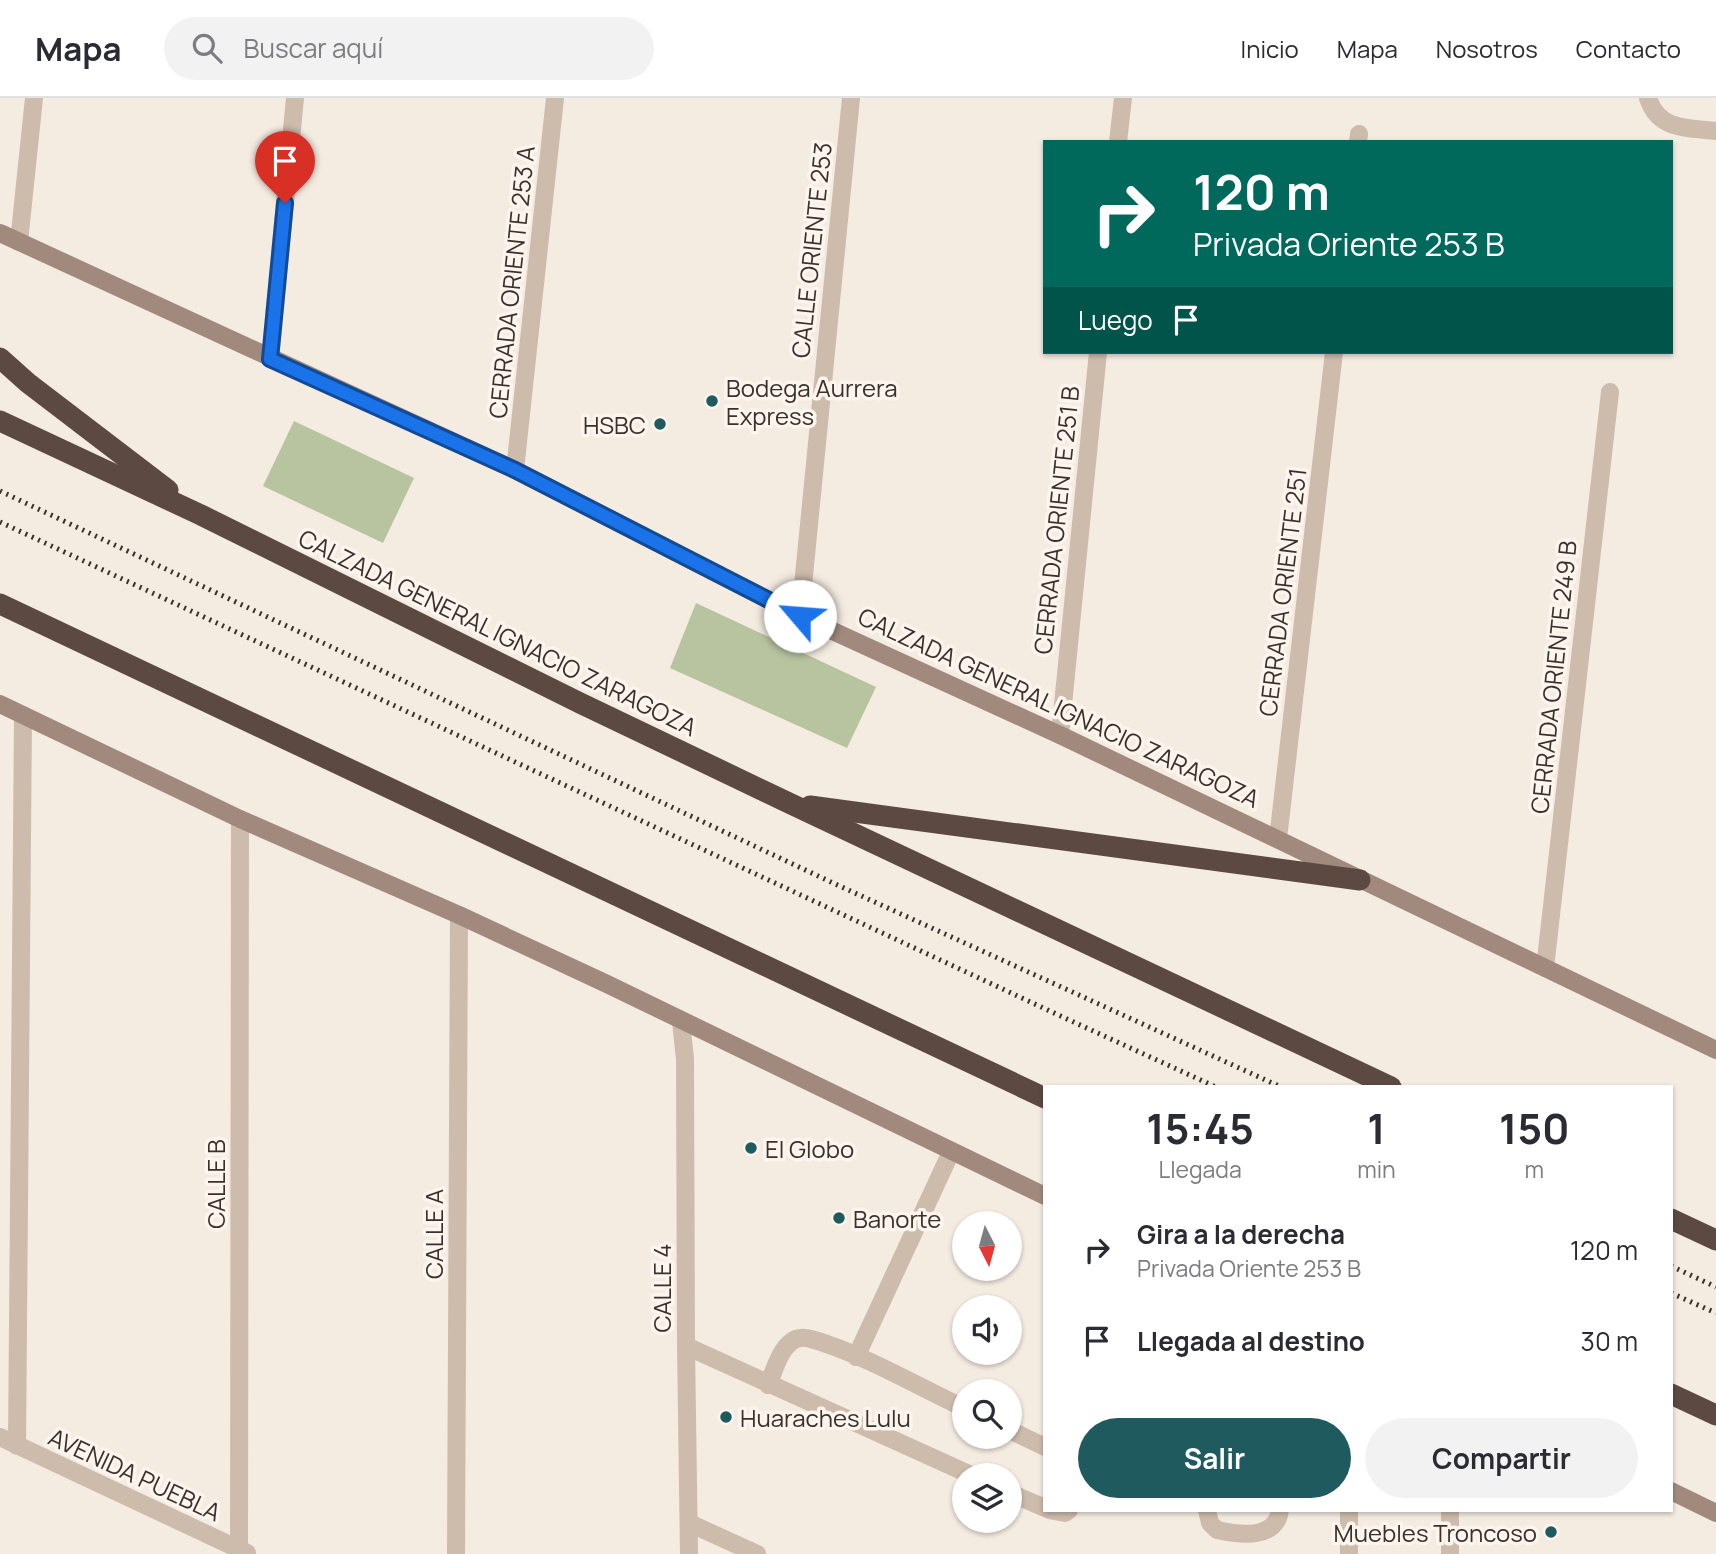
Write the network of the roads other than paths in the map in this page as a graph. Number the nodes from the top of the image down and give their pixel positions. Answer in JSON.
{"nodes":[{"id":1,"x":34,"y":98,"type":"edge"},
{"id":2,"x":295,"y":98,"type":"edge"},
{"id":3,"x":555,"y":98,"type":"edge"},
{"id":4,"x":851,"y":98,"type":"edge"},
{"id":5,"x":1123,"y":98,"type":"edge"},
{"id":6,"x":1650,"y":105,"type":"edge"},
{"id":7,"x":1716,"y":131,"type":"edge"},
{"id":8,"x":1118,"y":140,"type":"edge"},
{"id":9,"x":0,"y":233,"type":"edge"},
{"id":10,"x":19,"y":242,"type":"junction"},
{"id":11,"x":1098,"y":354,"type":"edge"},
{"id":12,"x":1334,"y":354,"type":"edge"},
{"id":13,"x":0,"y":358,"type":"edge"},
{"id":14,"x":270,"y":359,"type":"junction"},
{"id":15,"x":1610,"y":392,"type":"dead end"},
{"id":16,"x":0,"y":421,"type":"edge"},
{"id":17,"x":515,"y":470,"type":"junction"},
{"id":18,"x":201,"y":515,"type":"junction"},
{"id":19,"x":0,"y":604,"type":"edge"},
{"id":20,"x":800,"y":616,"type":"junction"},
{"id":21,"x":0,"y":704,"type":"edge"},
{"id":22,"x":23,"y":715,"type":"junction"},
{"id":23,"x":1060,"y":735,"type":"junction"},
{"id":24,"x":789,"y":803,"type":"junction"},
{"id":25,"x":240,"y":819,"type":"junction"},
{"id":26,"x":1278,"y":839,"type":"junction"},
{"id":27,"x":1360,"y":880,"type":"junction"},
{"id":28,"x":459,"y":915,"type":"junction"},
{"id":29,"x":1545,"y":968,"type":"junction"},
{"id":30,"x":681,"y":1021,"type":"junction"},
{"id":31,"x":1716,"y":1050,"type":"edge"},
{"id":32,"x":1387,"y":1085,"type":"edge"},
{"id":33,"x":1043,"y":1097,"type":"edge"},
{"id":34,"x":951,"y":1152,"type":"junction"},
{"id":35,"x":1043,"y":1195,"type":"edge"},
{"id":36,"x":1673,"y":1220,"type":"edge"},
{"id":37,"x":1716,"y":1240,"type":"edge"},
{"id":38,"x":685,"y":1346,"type":"junction"},
{"id":39,"x":856,"y":1357,"type":"junction"},
{"id":40,"x":768,"y":1385,"type":"junction"},
{"id":41,"x":1673,"y":1395,"type":"edge"},
{"id":42,"x":952,"y":1402,"type":"edge"},
{"id":43,"x":1716,"y":1415,"type":"edge"},
{"id":44,"x":1022,"y":1436,"type":"edge"},
{"id":45,"x":0,"y":1437,"type":"edge"},
{"id":46,"x":17,"y":1446,"type":"junction"},
{"id":47,"x":1043,"y":1446,"type":"edge"},
{"id":48,"x":952,"y":1467,"type":"edge"},
{"id":49,"x":1673,"y":1492,"type":"edge"},
{"id":50,"x":1022,"y":1498,"type":"edge"},
{"id":51,"x":1043,"y":1507,"type":"edge"},
{"id":52,"x":1207,"y":1512,"type":"edge"},
{"id":53,"x":1280,"y":1512,"type":"edge"},
{"id":54,"x":1349,"y":1512,"type":"edge"},
{"id":55,"x":1450,"y":1512,"type":"edge"},
{"id":56,"x":1716,"y":1513,"type":"edge"},
{"id":57,"x":689,"y":1523,"type":"junction"},
{"id":58,"x":244,"y":1552,"type":"edge"},
{"id":59,"x":456,"y":1554,"type":"edge"},
{"id":60,"x":689,"y":1554,"type":"edge"},
{"id":61,"x":757,"y":1554,"type":"edge"},
{"id":62,"x":1349,"y":1554,"type":"edge"},
{"id":63,"x":1450,"y":1554,"type":"edge"}],
"edges":[{"from":1,"to":10,"type":"street"},
{"from":2,"to":14,"type":"street"},
{"from":3,"to":17,"type":"street","name":"CERRADA ORIENTE 253 A"},
{"from":4,"to":20,"type":"street","name":"CALLE ORIENTE 253"},
{"from":5,"to":8,"type":"street"},
{"from":6,"to":7,"type":"street"},
{"from":9,"to":10,"type":"main road","name":"CALZADA GENERAL IGNACIO ZARAGOZA"},
{"from":10,"to":14,"type":"main road","name":"CALZADA GENERAL IGNACIO ZARAGOZA"},
{"from":11,"to":23,"type":"street","name":"CERRADA ORIENTE 251 B"},
{"from":12,"to":26,"type":"street","name":"CERRADA ORIENTE 251"},
{"from":13,"to":18,"type":"highway"},
{"from":14,"to":17,"type":"main road","name":"CALZADA GENERAL IGNACIO ZARAGOZA"},
{"from":15,"to":29,"type":"street","name":"CERRADA ORIENTE 249 B"},
{"from":16,"to":18,"type":"highway","name":"CALZADA GENERAL IGNACIO ZARAGOZA"},
{"from":17,"to":20,"type":"main road","name":"CALZADA GENERAL IGNACIO ZARAGOZA"},
{"from":18,"to":24,"type":"highway","name":"CALZADA GENERAL IGNACIO ZARAGOZA"},
{"from":19,"to":33,"type":"highway"},
{"from":20,"to":23,"type":"main road","name":"CALZADA GENERAL IGNACIO ZARAGOZA"},
{"from":21,"to":22,"type":"main road"},
{"from":22,"to":25,"type":"main road"},
{"from":22,"to":46,"type":"street"},
{"from":23,"to":26,"type":"main road","name":"CALZADA GENERAL IGNACIO ZARAGOZA"},
{"from":24,"to":27,"type":"highway"},
{"from":24,"to":32,"type":"highway","name":"CALZADA GENERAL IGNACIO ZARAGOZA"},
{"from":25,"to":28,"type":"main road"},
{"from":25,"to":58,"type":"street","name":"CALLE B"},
{"from":26,"to":27,"type":"main road","name":"CALZADA GENERAL IGNACIO ZARAGOZA"},
{"from":27,"to":29,"type":"main road","name":"CALZADA GENERAL IGNACIO ZARAGOZA"},
{"from":28,"to":30,"type":"main road"},
{"from":28,"to":59,"type":"street","name":"CALLE A"},
{"from":29,"to":31,"type":"main road","name":"CALZADA GENERAL IGNACIO ZARAGOZA"},
{"from":30,"to":34,"type":"main road"},
{"from":30,"to":38,"type":"street","name":"CALLE 4"},
{"from":34,"to":35,"type":"main road"},
{"from":34,"to":39,"type":"street"},
{"from":36,"to":37,"type":"highway"},
{"from":38,"to":40,"type":"street"},
{"from":38,"to":57,"type":"street","name":"CALLE 4"},
{"from":39,"to":40,"type":"street"},
{"from":39,"to":42,"type":"street"},
{"from":40,"to":48,"type":"street"},
{"from":41,"to":43,"type":"highway"},
{"from":44,"to":47,"type":"street"},
{"from":45,"to":46,"type":"street","name":"AVENIDA PUEBLA"},
{"from":46,"to":58,"type":"street","name":"AVENIDA PUEBLA"},
{"from":49,"to":56,"type":"main road"},
{"from":50,"to":51,"type":"street"},
{"from":52,"to":53,"type":"street"},
{"from":54,"to":62,"type":"street"},
{"from":55,"to":63,"type":"street"},
{"from":57,"to":60,"type":"street","name":"CALLE 4"},
{"from":57,"to":61,"type":"street"}]}
